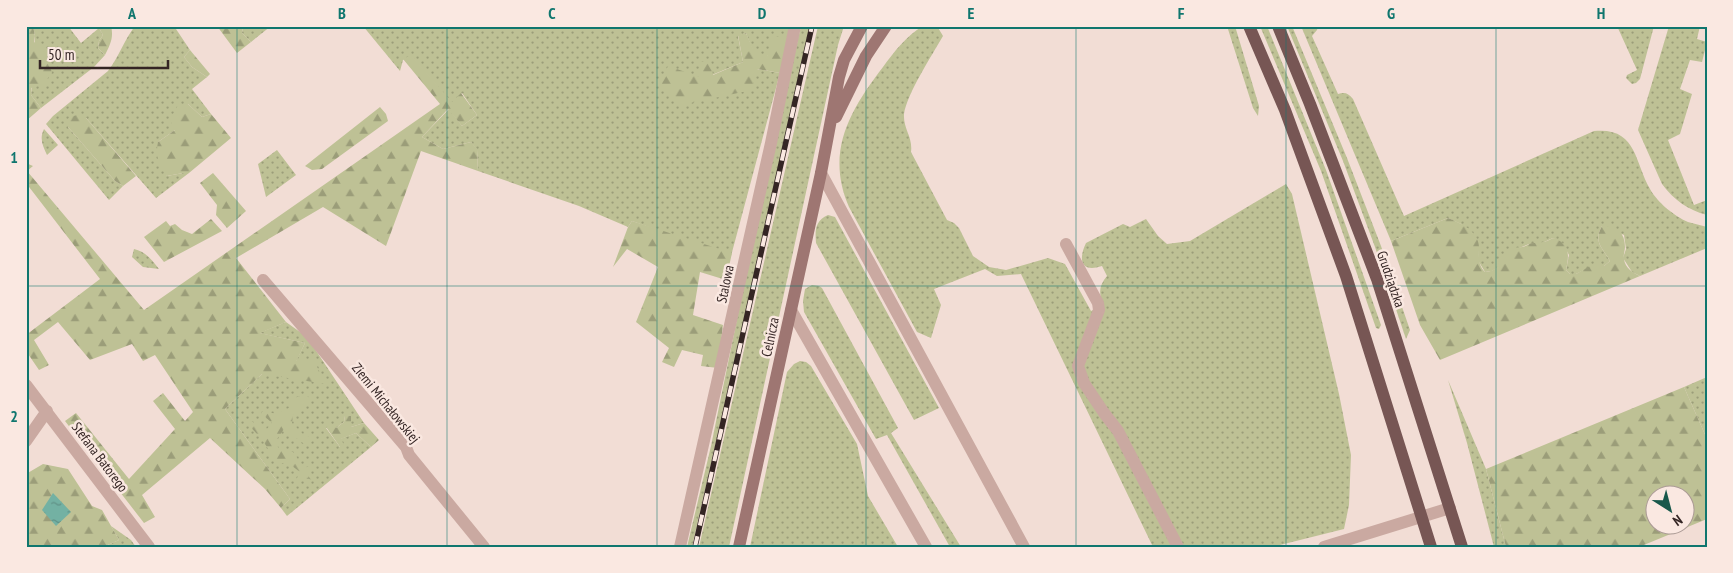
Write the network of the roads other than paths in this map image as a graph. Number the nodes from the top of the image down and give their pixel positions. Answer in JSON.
{"nodes":[{"id":1,"x":795,"y":26,"type":"edge"},
{"id":2,"x":862,"y":26,"type":"edge"},
{"id":3,"x":886,"y":26,"type":"edge"},
{"id":4,"x":1249,"y":26,"type":"edge"},
{"id":5,"x":1278,"y":26,"type":"edge"},
{"id":6,"x":829,"y":133,"type":"junction"},
{"id":7,"x":821,"y":172,"type":"junction"},
{"id":8,"x":1066,"y":244,"type":"dead end"},
{"id":9,"x":263,"y":280,"type":"dead end"},
{"id":10,"x":791,"y":310,"type":"junction"},
{"id":11,"x":26,"y":385,"type":"edge"},
{"id":12,"x":47,"y":411,"type":"junction"},
{"id":13,"x":26,"y":441,"type":"edge"},
{"id":14,"x":1450,"y":508,"type":"junction"},
{"id":15,"x":1422,"y":516,"type":"junction"},
{"id":16,"x":149,"y":547,"type":"edge"},
{"id":17,"x":484,"y":547,"type":"edge"},
{"id":18,"x":680,"y":547,"type":"edge"},
{"id":19,"x":739,"y":547,"type":"edge"},
{"id":20,"x":926,"y":547,"type":"edge"},
{"id":21,"x":1024,"y":547,"type":"edge"},
{"id":22,"x":1178,"y":547,"type":"edge"},
{"id":23,"x":1324,"y":547,"type":"edge"},
{"id":24,"x":1431,"y":547,"type":"edge"},
{"id":25,"x":1462,"y":547,"type":"edge"}],
"edges":[{"from":1,"to":18,"type":"street","name":"Stalowa"},
{"from":2,"to":6,"type":"street","name":"Celnicza"},
{"from":3,"to":6,"type":"street","name":"Celnicza"},
{"from":4,"to":15,"type":"main road"},
{"from":5,"to":14,"type":"main road","name":"Grudziądzka"},
{"from":6,"to":7,"type":"street","name":"Celnicza"},
{"from":7,"to":10,"type":"street","name":"Celnicza"},
{"from":7,"to":21,"type":"street"},
{"from":8,"to":22,"type":"street"},
{"from":9,"to":17,"type":"street","name":"Ziemi Michałowskiej"},
{"from":10,"to":19,"type":"street","name":"Celnicza"},
{"from":10,"to":20,"type":"street"},
{"from":11,"to":12,"type":"street","name":"Stefana Batorego"},
{"from":12,"to":13,"type":"street"},
{"from":12,"to":16,"type":"street","name":"Stefana Batorego"},
{"from":14,"to":15,"type":"street"},
{"from":14,"to":25,"type":"main road","name":"Grudziądzka"},
{"from":15,"to":23,"type":"street"},
{"from":15,"to":24,"type":"main road"}]}
